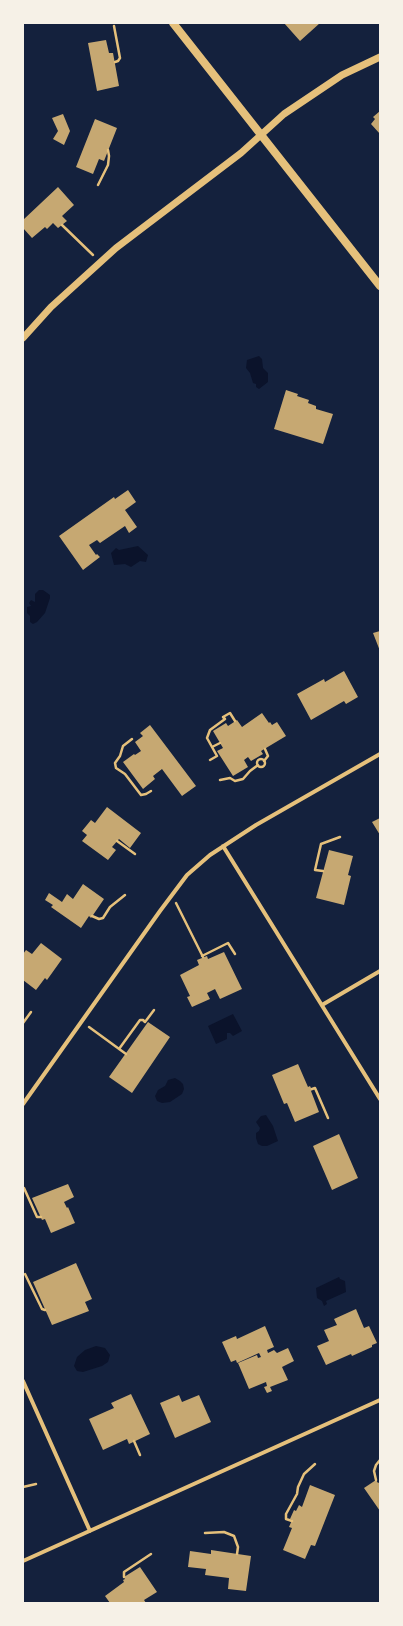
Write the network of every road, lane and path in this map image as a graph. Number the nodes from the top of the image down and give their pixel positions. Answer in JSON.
{"nodes":[{"id":1,"x":173,"y":23,"type":"edge"},
{"id":2,"x":114,"y":26,"type":"dead end"},
{"id":3,"x":380,"y":57,"type":"edge"},
{"id":4,"x":115,"y":62,"type":"dead end"},
{"id":5,"x":262,"y":135,"type":"junction"},
{"id":6,"x":108,"y":150,"type":"dead end"},
{"id":7,"x":98,"y":186,"type":"dead end"},
{"id":8,"x":62,"y":225,"type":"dead end"},
{"id":9,"x":100,"y":262,"type":"junction"},
{"id":10,"x":380,"y":286,"type":"edge"},
{"id":11,"x":23,"y":338,"type":"edge"},
{"id":12,"x":235,"y":721,"type":"dead end"},
{"id":13,"x":132,"y":739,"type":"dead end"},
{"id":14,"x":220,"y":743,"type":"dead end"},
{"id":15,"x":212,"y":747,"type":"junction"},
{"id":16,"x":265,"y":748,"type":"dead end"},
{"id":17,"x":380,"y":754,"type":"edge"},
{"id":18,"x":210,"y":760,"type":"dead end"},
{"id":19,"x":264,"y":761,"type":"junction"},
{"id":20,"x":258,"y":766,"type":"junction"},
{"id":21,"x":220,"y":780,"type":"dead end"},
{"id":22,"x":151,"y":791,"type":"dead end"},
{"id":23,"x":340,"y":837,"type":"dead end"},
{"id":24,"x":117,"y":841,"type":"dead end"},
{"id":25,"x":223,"y":846,"type":"junction"},
{"id":26,"x":136,"y":854,"type":"dead end"},
{"id":27,"x":323,"y":871,"type":"dead end"},
{"id":28,"x":124,"y":895,"type":"dead end"},
{"id":29,"x":172,"y":896,"type":"junction"},
{"id":30,"x":92,"y":916,"type":"dead end"},
{"id":31,"x":235,"y":954,"type":"dead end"},
{"id":32,"x":380,"y":971,"type":"edge"},
{"id":33,"x":322,"y":1005,"type":"junction"},
{"id":34,"x":154,"y":1010,"type":"dead end"},
{"id":35,"x":31,"y":1012,"type":"dead end"},
{"id":36,"x":82,"y":1022,"type":"junction"},
{"id":37,"x":23,"y":1023,"type":"edge"},
{"id":38,"x":119,"y":1049,"type":"junction"},
{"id":39,"x":126,"y":1054,"type":"dead end"},
{"id":40,"x":312,"y":1089,"type":"dead end"},
{"id":41,"x":380,"y":1099,"type":"edge"},
{"id":42,"x":23,"y":1104,"type":"edge"},
{"id":43,"x":328,"y":1118,"type":"dead end"},
{"id":44,"x":24,"y":1188,"type":"dead end"},
{"id":45,"x":41,"y":1217,"type":"dead end"},
{"id":46,"x":25,"y":1274,"type":"dead end"},
{"id":47,"x":45,"y":1310,"type":"dead end"},
{"id":48,"x":23,"y":1381,"type":"edge"},
{"id":49,"x":380,"y":1400,"type":"edge"},
{"id":50,"x":134,"y":1441,"type":"dead end"},
{"id":51,"x":140,"y":1455,"type":"dead end"},
{"id":52,"x":380,"y":1460,"type":"edge"},
{"id":53,"x":315,"y":1464,"type":"dead end"},
{"id":54,"x":376,"y":1480,"type":"dead end"},
{"id":55,"x":36,"y":1484,"type":"dead end"},
{"id":56,"x":23,"y":1487,"type":"edge"},
{"id":57,"x":292,"y":1521,"type":"dead end"},
{"id":58,"x":90,"y":1530,"type":"junction"},
{"id":59,"x":205,"y":1533,"type":"dead end"},
{"id":60,"x":150,"y":1554,"type":"dead end"},
{"id":61,"x":237,"y":1554,"type":"dead end"},
{"id":62,"x":23,"y":1561,"type":"edge"},
{"id":63,"x":124,"y":1577,"type":"dead end"}],
"edges":[{"from":1,"to":5,"type":"main road"},
{"from":2,"to":4,"type":"path"},
{"from":3,"to":5,"type":"street"},
{"from":5,"to":9,"type":"street"},
{"from":5,"to":10,"type":"main road"},
{"from":6,"to":7,"type":"path"},
{"from":8,"to":9,"type":"path"},
{"from":9,"to":11,"type":"street"},
{"from":12,"to":15,"type":"path"},
{"from":13,"to":22,"type":"path"},
{"from":14,"to":15,"type":"path"},
{"from":15,"to":18,"type":"path"},
{"from":16,"to":19,"type":"path"},
{"from":17,"to":25,"type":"street"},
{"from":19,"to":20,"type":"path"},
{"from":19,"to":20,"type":"path"},
{"from":20,"to":21,"type":"path"},
{"from":23,"to":27,"type":"path"},
{"from":24,"to":26,"type":"path"},
{"from":25,"to":29,"type":"street"},
{"from":25,"to":33,"type":"street"},
{"from":28,"to":30,"type":"path"},
{"from":29,"to":31,"type":"path"},
{"from":29,"to":36,"type":"street"},
{"from":32,"to":33,"type":"street"},
{"from":33,"to":41,"type":"street"},
{"from":34,"to":38,"type":"path"},
{"from":35,"to":37,"type":"path"},
{"from":36,"to":38,"type":"path"},
{"from":36,"to":42,"type":"street"},
{"from":38,"to":39,"type":"path"},
{"from":40,"to":43,"type":"path"},
{"from":44,"to":45,"type":"path"},
{"from":46,"to":47,"type":"path"},
{"from":48,"to":58,"type":"street"},
{"from":49,"to":58,"type":"street"},
{"from":50,"to":51,"type":"path"},
{"from":52,"to":54,"type":"path"},
{"from":53,"to":57,"type":"path"},
{"from":55,"to":56,"type":"path"},
{"from":58,"to":62,"type":"street"},
{"from":59,"to":61,"type":"path"},
{"from":60,"to":63,"type":"path"}]}
